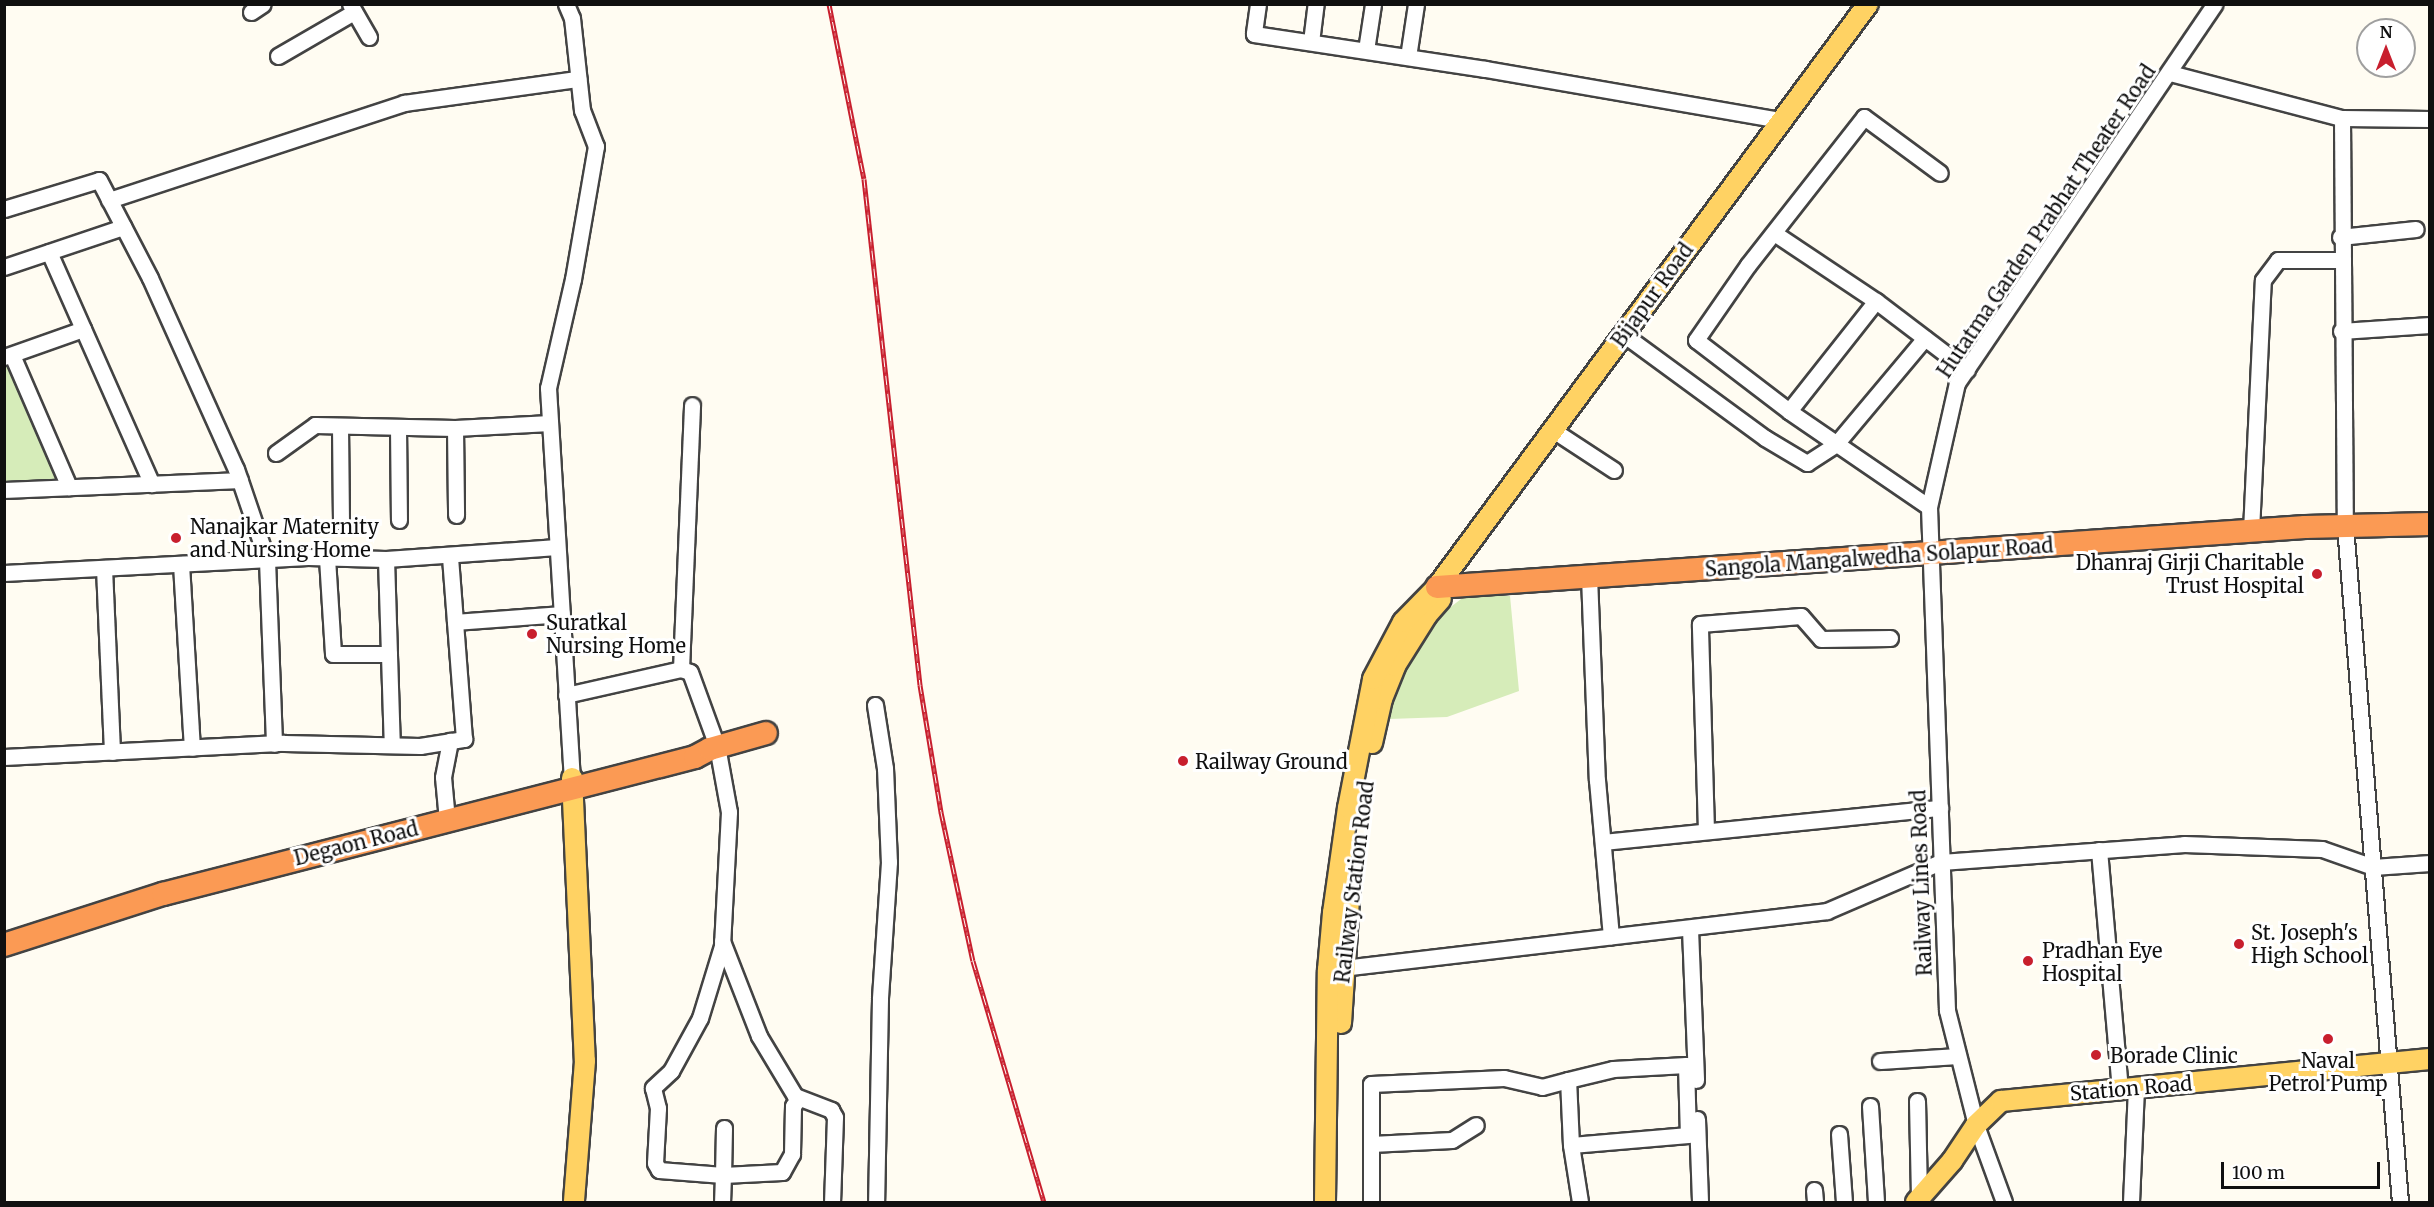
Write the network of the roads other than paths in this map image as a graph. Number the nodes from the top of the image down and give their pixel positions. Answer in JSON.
{"nodes":[{"id":1,"x":566,"y":4,"type":"edge"},
{"id":2,"x":1257,"y":4,"type":"edge"},
{"id":3,"x":1316,"y":4,"type":"edge"},
{"id":4,"x":1373,"y":4,"type":"edge"},
{"id":5,"x":1416,"y":4,"type":"edge"},
{"id":6,"x":1868,"y":4,"type":"edge"},
{"id":7,"x":1882,"y":4,"type":"edge"},
{"id":8,"x":2215,"y":4,"type":"edge"},
{"id":9,"x":352,"y":8,"type":"edge"},
{"id":10,"x":369,"y":37,"type":"dead end"},
{"id":11,"x":1311,"y":42,"type":"junction"},
{"id":12,"x":1366,"y":50,"type":"junction"},
{"id":13,"x":278,"y":56,"type":"dead end"},
{"id":14,"x":1408,"y":57,"type":"junction"},
{"id":15,"x":2170,"y":73,"type":"junction"},
{"id":16,"x":578,"y":79,"type":"junction"},
{"id":17,"x":2342,"y":118,"type":"junction"},
{"id":18,"x":2430,"y":119,"type":"edge"},
{"id":19,"x":1781,"y":120,"type":"junction"},
{"id":20,"x":1940,"y":173,"type":"dead end"},
{"id":21,"x":109,"y":200,"type":"junction"},
{"id":22,"x":4,"y":209,"type":"edge"},
{"id":23,"x":123,"y":227,"type":"junction"},
{"id":24,"x":2416,"y":229,"type":"dead end"},
{"id":25,"x":1774,"y":232,"type":"junction"},
{"id":26,"x":2340,"y":237,"type":"junction"},
{"id":27,"x":49,"y":252,"type":"junction"},
{"id":28,"x":2340,"y":260,"type":"junction"},
{"id":29,"x":4,"y":267,"type":"edge"},
{"id":30,"x":1876,"y":301,"type":"junction"},
{"id":31,"x":2430,"y":325,"type":"edge"},
{"id":32,"x":83,"y":328,"type":"junction"},
{"id":33,"x":2341,"y":331,"type":"junction"},
{"id":34,"x":1628,"y":337,"type":"junction"},
{"id":35,"x":1925,"y":338,"type":"junction"},
{"id":36,"x":8,"y":356,"type":"edge"},
{"id":37,"x":1967,"y":369,"type":"junction"},
{"id":38,"x":692,"y":405,"type":"dead end"},
{"id":39,"x":1789,"y":411,"type":"junction"},
{"id":40,"x":550,"y":423,"type":"junction"},
{"id":41,"x":340,"y":426,"type":"junction"},
{"id":42,"x":398,"y":427,"type":"junction"},
{"id":43,"x":455,"y":428,"type":"junction"},
{"id":44,"x":1562,"y":436,"type":"junction"},
{"id":45,"x":1836,"y":444,"type":"junction"},
{"id":46,"x":276,"y":453,"type":"dead end"},
{"id":47,"x":1614,"y":470,"type":"dead end"},
{"id":48,"x":240,"y":480,"type":"junction"},
{"id":49,"x":152,"y":484,"type":"junction"},
{"id":50,"x":69,"y":488,"type":"junction"},
{"id":51,"x":4,"y":490,"type":"edge"},
{"id":52,"x":1929,"y":507,"type":"junction"},
{"id":53,"x":456,"y":515,"type":"dead end"},
{"id":54,"x":399,"y":520,"type":"dead end"},
{"id":55,"x":341,"y":522,"type":"dead end"},
{"id":56,"x":2430,"y":524,"type":"edge"},
{"id":57,"x":2345,"y":526,"type":"junction"},
{"id":58,"x":2251,"y":531,"type":"junction"},
{"id":59,"x":557,"y":547,"type":"junction"},
{"id":60,"x":1930,"y":554,"type":"junction"},
{"id":61,"x":450,"y":556,"type":"junction"},
{"id":62,"x":327,"y":558,"type":"junction"},
{"id":63,"x":386,"y":559,"type":"junction"},
{"id":64,"x":267,"y":560,"type":"junction"},
{"id":65,"x":182,"y":564,"type":"junction"},
{"id":66,"x":104,"y":568,"type":"junction"},
{"id":67,"x":4,"y":573,"type":"edge"},
{"id":68,"x":1589,"y":576,"type":"junction"},
{"id":69,"x":1445,"y":586,"type":"junction"},
{"id":70,"x":562,"y":614,"type":"junction"},
{"id":71,"x":455,"y":622,"type":"junction"},
{"id":72,"x":1890,"y":638,"type":"dead end"},
{"id":73,"x":389,"y":654,"type":"junction"},
{"id":74,"x":681,"y":669,"type":"junction"},
{"id":75,"x":566,"y":695,"type":"junction"},
{"id":76,"x":875,"y":705,"type":"dead end"},
{"id":77,"x":766,"y":733,"type":"dead end"},
{"id":78,"x":450,"y":741,"type":"junction"},
{"id":79,"x":274,"y":744,"type":"junction"},
{"id":80,"x":392,"y":745,"type":"junction"},
{"id":81,"x":192,"y":748,"type":"junction"},
{"id":82,"x":714,"y":748,"type":"junction"},
{"id":83,"x":112,"y":752,"type":"junction"},
{"id":84,"x":4,"y":757,"type":"edge"},
{"id":85,"x":573,"y":783,"type":"junction"},
{"id":86,"x":1940,"y":808,"type":"junction"},
{"id":87,"x":446,"y":815,"type":"junction"},
{"id":88,"x":1706,"y":831,"type":"junction"},
{"id":89,"x":1603,"y":842,"type":"junction"},
{"id":90,"x":2099,"y":850,"type":"junction"},
{"id":91,"x":1941,"y":862,"type":"junction"},
{"id":92,"x":2430,"y":863,"type":"edge"},
{"id":93,"x":2373,"y":867,"type":"junction"},
{"id":94,"x":1690,"y":928,"type":"junction"},
{"id":95,"x":4,"y":931,"type":"edge"},
{"id":96,"x":1611,"y":936,"type":"junction"},
{"id":97,"x":722,"y":941,"type":"junction"},
{"id":98,"x":4,"y":945,"type":"edge"},
{"id":99,"x":1335,"y":969,"type":"junction"},
{"id":100,"x":1958,"y":1056,"type":"junction"},
{"id":101,"x":2430,"y":1059,"type":"edge"},
{"id":102,"x":1880,"y":1061,"type":"dead end"},
{"id":103,"x":2389,"y":1064,"type":"junction"},
{"id":104,"x":1568,"y":1080,"type":"junction"},
{"id":105,"x":2128,"y":1088,"type":"junction"},
{"id":106,"x":798,"y":1099,"type":"junction"},
{"id":107,"x":1917,"y":1101,"type":"dead end"},
{"id":108,"x":1870,"y":1106,"type":"dead end"},
{"id":109,"x":1476,"y":1125,"type":"dead end"},
{"id":110,"x":1976,"y":1125,"type":"junction"},
{"id":111,"x":724,"y":1128,"type":"dead end"},
{"id":112,"x":1839,"y":1134,"type":"dead end"},
{"id":113,"x":1371,"y":1144,"type":"junction"},
{"id":114,"x":1571,"y":1145,"type":"junction"},
{"id":115,"x":723,"y":1175,"type":"junction"},
{"id":116,"x":1917,"y":1200,"type":"edge"},
{"id":117,"x":574,"y":1203,"type":"edge"},
{"id":118,"x":722,"y":1203,"type":"edge"},
{"id":119,"x":832,"y":1203,"type":"edge"},
{"id":120,"x":876,"y":1203,"type":"edge"},
{"id":121,"x":1325,"y":1203,"type":"edge"},
{"id":122,"x":1338,"y":1203,"type":"edge"},
{"id":123,"x":1371,"y":1203,"type":"edge"},
{"id":124,"x":1580,"y":1203,"type":"edge"},
{"id":125,"x":1700,"y":1203,"type":"edge"},
{"id":126,"x":1844,"y":1203,"type":"edge"},
{"id":127,"x":1876,"y":1203,"type":"edge"},
{"id":128,"x":2004,"y":1203,"type":"edge"},
{"id":129,"x":2131,"y":1203,"type":"edge"},
{"id":130,"x":2400,"y":1203,"type":"edge"}],
"edges":[{"from":1,"to":16,"type":"street"},
{"from":2,"to":11,"type":"street"},
{"from":3,"to":11,"type":"street"},
{"from":4,"to":12,"type":"street"},
{"from":5,"to":14,"type":"street"},
{"from":6,"to":19,"type":"main road","name":"Bijapur Road"},
{"from":7,"to":34,"type":"main road"},
{"from":8,"to":15,"type":"street","name":"Hutatma Garden Prabhat Theater Road"},
{"from":9,"to":10,"type":"street"},
{"from":9,"to":13,"type":"street"},
{"from":11,"to":12,"type":"street"},
{"from":12,"to":14,"type":"street"},
{"from":14,"to":19,"type":"street"},
{"from":15,"to":17,"type":"street"},
{"from":15,"to":37,"type":"street","name":"Hutatma Garden Prabhat Theater Road"},
{"from":16,"to":21,"type":"street"},
{"from":16,"to":40,"type":"street"},
{"from":17,"to":18,"type":"street"},
{"from":17,"to":26,"type":"street"},
{"from":19,"to":34,"type":"main road","name":"Bijapur Road"},
{"from":20,"to":25,"type":"street"},
{"from":21,"to":22,"type":"street"},
{"from":21,"to":23,"type":"street"},
{"from":23,"to":27,"type":"street"},
{"from":23,"to":48,"type":"street"},
{"from":24,"to":26,"type":"street"},
{"from":25,"to":30,"type":"street"},
{"from":25,"to":39,"type":"street"},
{"from":26,"to":28,"type":"street"},
{"from":27,"to":29,"type":"street"},
{"from":27,"to":32,"type":"street"},
{"from":28,"to":33,"type":"street"},
{"from":28,"to":58,"type":"street"},
{"from":30,"to":35,"type":"street"},
{"from":30,"to":39,"type":"street"},
{"from":31,"to":33,"type":"street"},
{"from":32,"to":36,"type":"street"},
{"from":32,"to":49,"type":"street"},
{"from":33,"to":57,"type":"street"},
{"from":34,"to":44,"type":"main road"},
{"from":34,"to":45,"type":"street"},
{"from":34,"to":69,"type":"main road","name":"Bijapur Road"},
{"from":35,"to":37,"type":"street"},
{"from":35,"to":45,"type":"street"},
{"from":36,"to":50,"type":"street"},
{"from":37,"to":52,"type":"street","name":"Hutatma Garden Prabhat Theater Road"},
{"from":38,"to":74,"type":"street"},
{"from":39,"to":45,"type":"street"},
{"from":40,"to":43,"type":"street"},
{"from":40,"to":59,"type":"street"},
{"from":41,"to":42,"type":"street"},
{"from":41,"to":46,"type":"street"},
{"from":41,"to":55,"type":"street"},
{"from":42,"to":43,"type":"street"},
{"from":42,"to":54,"type":"street"},
{"from":43,"to":53,"type":"street"},
{"from":44,"to":47,"type":"street"},
{"from":44,"to":69,"type":"main road"},
{"from":45,"to":52,"type":"street"},
{"from":48,"to":49,"type":"street"},
{"from":48,"to":64,"type":"street"},
{"from":49,"to":50,"type":"street"},
{"from":50,"to":51,"type":"street"},
{"from":52,"to":60,"type":"street","name":"Hutatma Garden Prabhat Theater Road"},
{"from":56,"to":57,"type":"highway","name":"Sangola Mangalwedha Solapur Road"},
{"from":57,"to":58,"type":"highway","name":"Sangola Mangalwedha Solapur Road"},
{"from":57,"to":93,"type":"street"},
{"from":58,"to":60,"type":"highway","name":"Sangola Mangalwedha Solapur Road"},
{"from":59,"to":61,"type":"street"},
{"from":59,"to":70,"type":"street"},
{"from":60,"to":68,"type":"highway","name":"Sangola Mangalwedha Solapur Road"},
{"from":60,"to":86,"type":"street","name":"Railway Lines Road"},
{"from":61,"to":63,"type":"street"},
{"from":61,"to":71,"type":"street"},
{"from":62,"to":63,"type":"street"},
{"from":62,"to":64,"type":"street"},
{"from":62,"to":73,"type":"street"},
{"from":63,"to":73,"type":"street"},
{"from":64,"to":65,"type":"street"},
{"from":64,"to":79,"type":"street"},
{"from":65,"to":66,"type":"street"},
{"from":65,"to":81,"type":"street"},
{"from":66,"to":67,"type":"street"},
{"from":66,"to":83,"type":"street"},
{"from":68,"to":69,"type":"highway","name":"Sangola Mangalwedha Solapur Road"},
{"from":68,"to":89,"type":"street"},
{"from":69,"to":99,"type":"main road","name":"Railway Station Road"},
{"from":70,"to":71,"type":"street"},
{"from":70,"to":75,"type":"street"},
{"from":71,"to":78,"type":"street"},
{"from":72,"to":88,"type":"street"},
{"from":73,"to":80,"type":"street"},
{"from":74,"to":75,"type":"street"},
{"from":74,"to":82,"type":"street"},
{"from":75,"to":85,"type":"street"},
{"from":76,"to":120,"type":"street"},
{"from":77,"to":82,"type":"highway","name":"Degaon Road"},
{"from":78,"to":80,"type":"street"},
{"from":78,"to":87,"type":"street"},
{"from":79,"to":80,"type":"street"},
{"from":79,"to":81,"type":"street"},
{"from":81,"to":83,"type":"street"},
{"from":82,"to":85,"type":"highway","name":"Degaon Road"},
{"from":82,"to":97,"type":"street"},
{"from":83,"to":84,"type":"street"},
{"from":85,"to":87,"type":"highway","name":"Degaon Road"},
{"from":85,"to":117,"type":"main road"},
{"from":86,"to":88,"type":"street"},
{"from":86,"to":91,"type":"street","name":"Railway Lines Road"},
{"from":87,"to":95,"type":"highway","name":"Degaon Road"},
{"from":87,"to":98,"type":"highway","name":"Degaon Road"},
{"from":88,"to":89,"type":"street"},
{"from":89,"to":96,"type":"street"},
{"from":90,"to":91,"type":"street"},
{"from":90,"to":93,"type":"street"},
{"from":90,"to":105,"type":"street"},
{"from":91,"to":94,"type":"street"},
{"from":91,"to":100,"type":"street","name":"Railway Lines Road"},
{"from":92,"to":93,"type":"street"},
{"from":93,"to":103,"type":"street"},
{"from":94,"to":96,"type":"street"},
{"from":94,"to":125,"type":"street"},
{"from":96,"to":99,"type":"street"},
{"from":97,"to":106,"type":"street"},
{"from":97,"to":115,"type":"street"},
{"from":99,"to":121,"type":"main road","name":"Railway Station Road"},
{"from":99,"to":122,"type":"main road","name":"Railway Station Road"},
{"from":100,"to":102,"type":"street"},
{"from":100,"to":110,"type":"street","name":"Railway Lines Road"},
{"from":101,"to":103,"type":"main road","name":"Station Road"},
{"from":103,"to":105,"type":"main road","name":"Station Road"},
{"from":103,"to":130,"type":"street"},
{"from":104,"to":113,"type":"street"},
{"from":104,"to":114,"type":"street"},
{"from":104,"to":114,"type":"street"},
{"from":105,"to":110,"type":"main road","name":"Station Road"},
{"from":105,"to":129,"type":"street"},
{"from":106,"to":115,"type":"street"},
{"from":106,"to":119,"type":"street"},
{"from":107,"to":116,"type":"street"},
{"from":108,"to":127,"type":"street"},
{"from":109,"to":113,"type":"street"},
{"from":110,"to":116,"type":"main road","name":"Station Road"},
{"from":110,"to":128,"type":"street","name":"Railway Lines Road"},
{"from":111,"to":115,"type":"street"},
{"from":112,"to":126,"type":"street"},
{"from":113,"to":123,"type":"street"},
{"from":114,"to":124,"type":"street"},
{"from":115,"to":118,"type":"street"}]}
